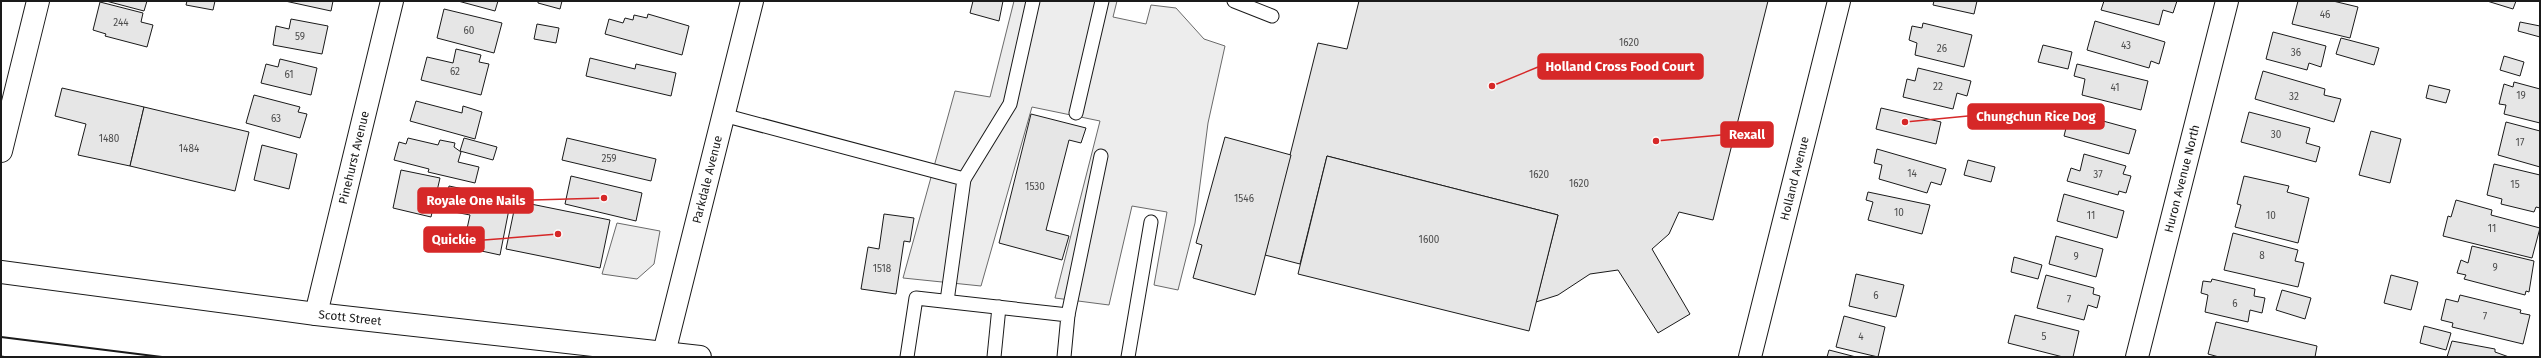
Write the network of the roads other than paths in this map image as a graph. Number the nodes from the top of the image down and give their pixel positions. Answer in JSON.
{"nodes":[{"id":1,"x":38,"y":1,"type":"edge"},
{"id":2,"x":392,"y":1,"type":"edge"},
{"id":3,"x":752,"y":1,"type":"edge"},
{"id":4,"x":1032,"y":1,"type":"edge"},
{"id":5,"x":1102,"y":1,"type":"edge"},
{"id":6,"x":1234,"y":1,"type":"edge"},
{"id":7,"x":1839,"y":1,"type":"edge"},
{"id":8,"x":2227,"y":1,"type":"edge"},
{"id":9,"x":1272,"y":16,"type":"dead end"},
{"id":10,"x":1076,"y":113,"type":"dead end"},
{"id":11,"x":723,"y":115,"type":"junction"},
{"id":12,"x":1,"y":151,"type":"edge"},
{"id":13,"x":1101,"y":156,"type":"dead end"},
{"id":14,"x":964,"y":179,"type":"junction"},
{"id":15,"x":1151,"y":222,"type":"dead end"},
{"id":16,"x":1,"y":272,"type":"edge"},
{"id":17,"x":947,"y":301,"type":"junction"},
{"id":18,"x":999,"y":307,"type":"junction"},
{"id":19,"x":316,"y":314,"type":"junction"},
{"id":20,"x":1068,"y":315,"type":"junction"},
{"id":21,"x":663,"y":355,"type":"edge"},
{"id":22,"x":700,"y":357,"type":"edge"},
{"id":23,"x":907,"y":357,"type":"edge"},
{"id":24,"x":994,"y":357,"type":"edge"},
{"id":25,"x":1064,"y":357,"type":"edge"},
{"id":26,"x":1128,"y":357,"type":"edge"},
{"id":27,"x":1750,"y":357,"type":"edge"},
{"id":28,"x":2138,"y":357,"type":"edge"}],
"edges":[{"from":1,"to":12,"type":"street"},
{"from":2,"to":19,"type":"street","name":"Pinehurst Avenue"},
{"from":3,"to":11,"type":"street","name":"Parkdale Avenue"},
{"from":4,"to":14,"type":"lane"},
{"from":5,"to":10,"type":"lane"},
{"from":6,"to":9,"type":"lane"},
{"from":7,"to":27,"type":"street","name":"Holland Avenue"},
{"from":8,"to":28,"type":"street","name":"Huron Avenue North"},
{"from":11,"to":14,"type":"lane"},
{"from":11,"to":21,"type":"street","name":"Parkdale Avenue"},
{"from":13,"to":20,"type":"lane"},
{"from":14,"to":17,"type":"lane"},
{"from":15,"to":26,"type":"lane"},
{"from":16,"to":19,"type":"street","name":"Scott Street"},
{"from":17,"to":18,"type":"lane"},
{"from":17,"to":23,"type":"lane"},
{"from":18,"to":20,"type":"lane"},
{"from":18,"to":24,"type":"lane"},
{"from":19,"to":21,"type":"street","name":"Scott Street"},
{"from":20,"to":25,"type":"lane"},
{"from":21,"to":22,"type":"street","name":"Scott Street"}]}
